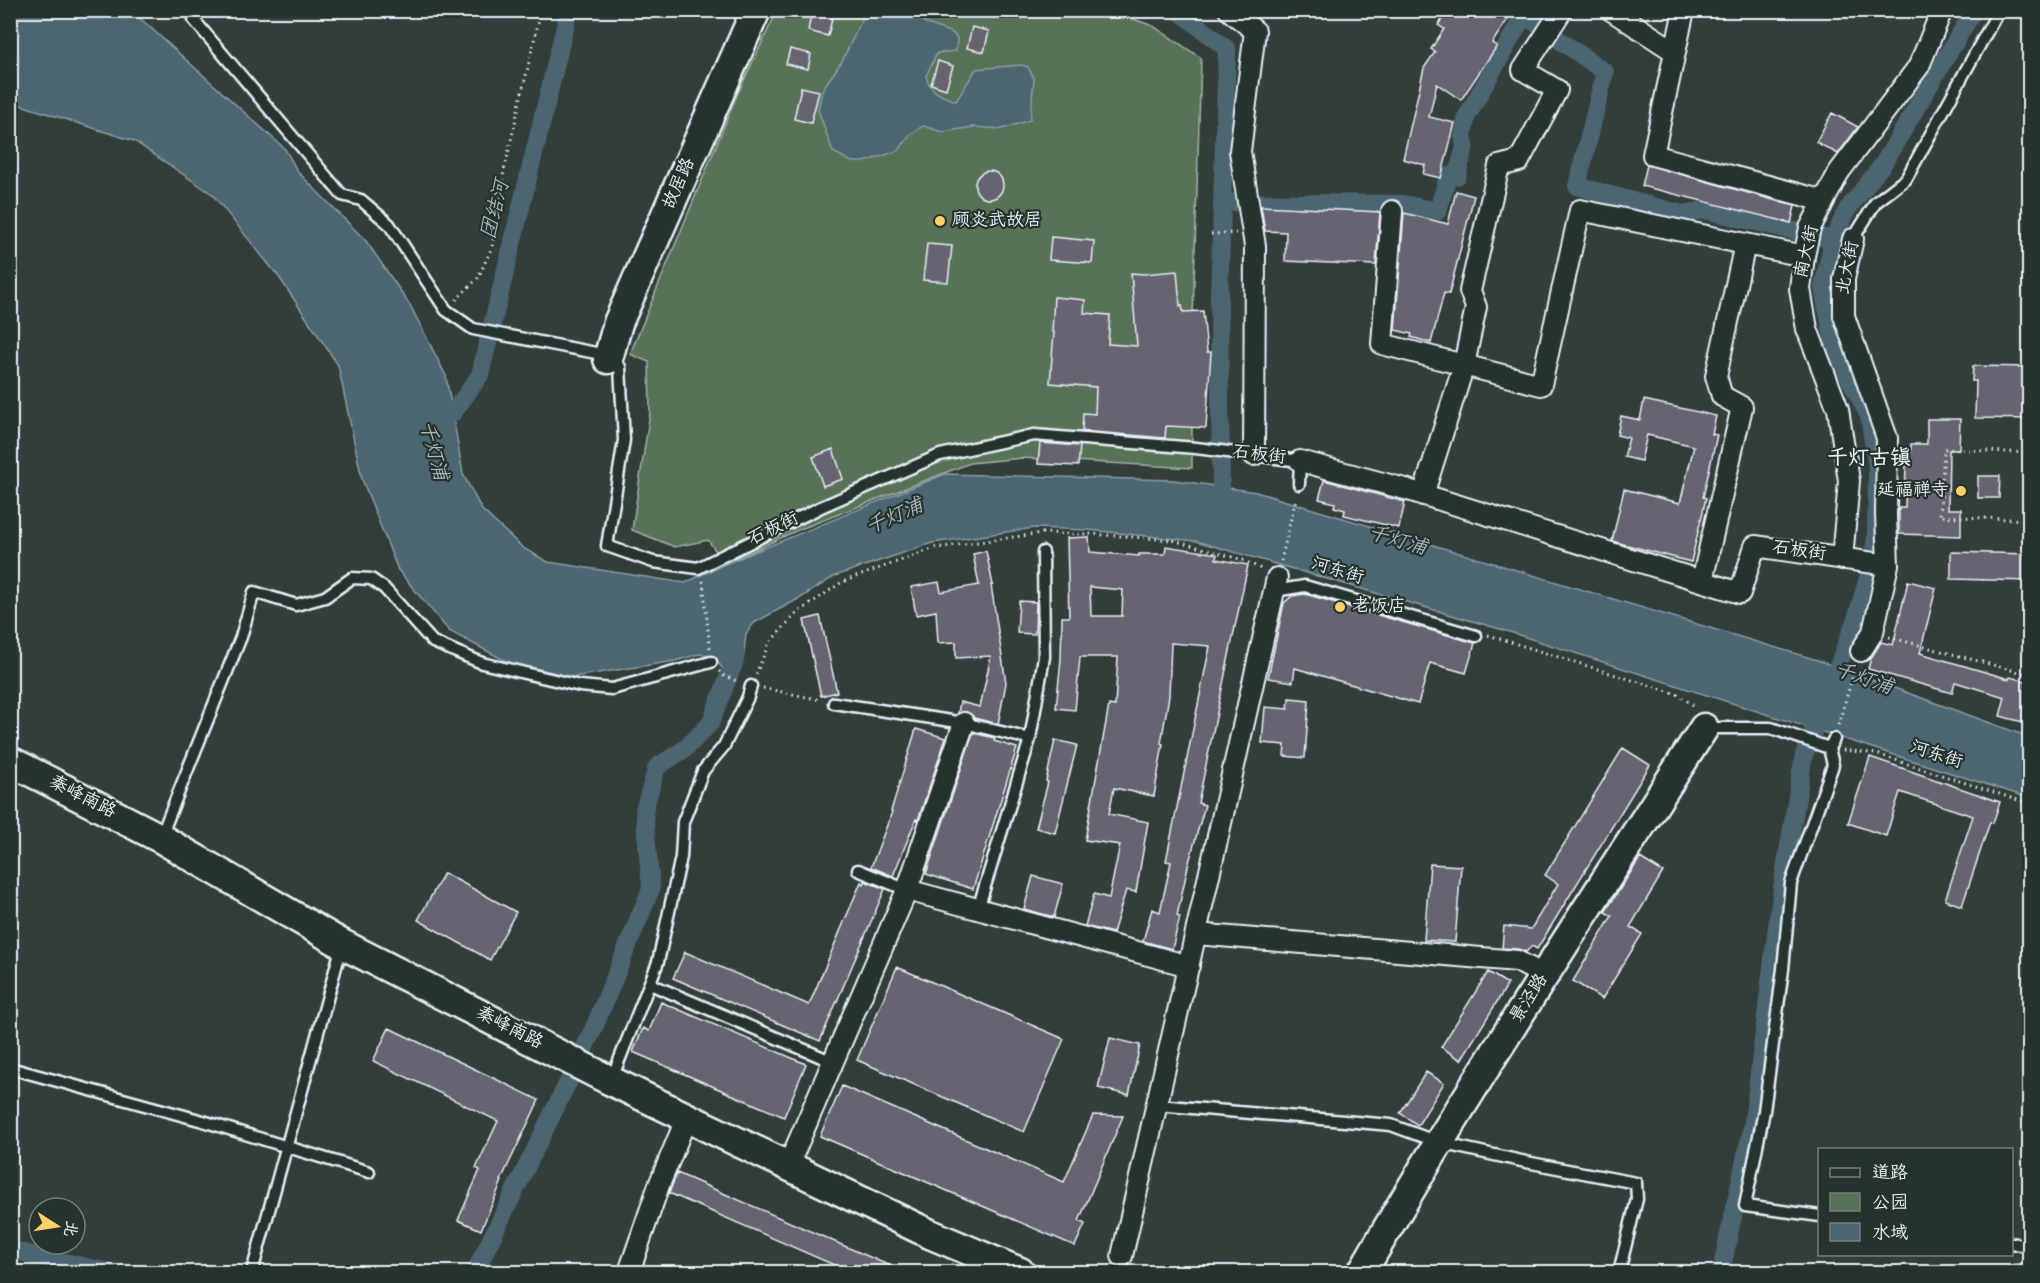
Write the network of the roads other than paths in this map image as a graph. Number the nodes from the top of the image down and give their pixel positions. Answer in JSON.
{"nodes":[{"id":1,"x":756,"y":10,"type":"edge"},
{"id":2,"x":1229,"y":10,"type":"edge"},
{"id":3,"x":1562,"y":10,"type":"edge"},
{"id":4,"x":1611,"y":10,"type":"edge"},
{"id":5,"x":1684,"y":10,"type":"edge"},
{"id":6,"x":1942,"y":10,"type":"edge"},
{"id":7,"x":1999,"y":10,"type":"edge"},
{"id":8,"x":194,"y":20,"type":"dead end"},
{"id":9,"x":1674,"y":51,"type":"junction"},
{"id":10,"x":1824,"y":201,"type":"junction"},
{"id":11,"x":1392,"y":211,"type":"dead end"},
{"id":12,"x":1852,"y":238,"type":"joint"},
{"id":13,"x":1807,"y":242,"type":"junction"},
{"id":14,"x":1745,"y":244,"type":"junction"},
{"id":15,"x":608,"y":358,"type":"junction"},
{"id":16,"x":1464,"y":365,"type":"junction"},
{"id":17,"x":1247,"y":454,"type":"junction"},
{"id":18,"x":1300,"y":461,"type":"junction"},
{"id":19,"x":1299,"y":484,"type":"road end"},
{"id":20,"x":1423,"y":495,"type":"junction"},
{"id":21,"x":1043,"y":552,"type":"dead end"},
{"id":22,"x":1842,"y":559,"type":"junction"},
{"id":23,"x":1888,"y":565,"type":"junction"},
{"id":24,"x":1702,"y":581,"type":"junction"},
{"id":25,"x":1276,"y":584,"type":"joint"},
{"id":26,"x":1478,"y":634,"type":"road end"},
{"id":27,"x":1861,"y":651,"type":"road end"},
{"id":28,"x":711,"y":660,"type":"road end"},
{"id":29,"x":747,"y":685,"type":"road end"},
{"id":30,"x":834,"y":703,"type":"road end"},
{"id":31,"x":963,"y":723,"type":"junction"},
{"id":32,"x":1704,"y":728,"type":"joint"},
{"id":33,"x":1030,"y":739,"type":"junction"},
{"id":34,"x":10,"y":761,"type":"edge"},
{"id":35,"x":160,"y":838,"type":"junction"},
{"id":36,"x":858,"y":870,"type":"dead end"},
{"id":37,"x":907,"y":890,"type":"junction"},
{"id":38,"x":978,"y":909,"type":"junction"},
{"id":39,"x":1196,"y":934,"type":"junction"},
{"id":40,"x":342,"y":944,"type":"junction"},
{"id":41,"x":1189,"y":966,"type":"junction"},
{"id":42,"x":1545,"y":976,"type":"junction"},
{"id":43,"x":650,"y":984,"type":"junction"},
{"id":44,"x":833,"y":1062,"type":"junction"},
{"id":45,"x":10,"y":1068,"type":"edge"},
{"id":46,"x":611,"y":1081,"type":"junction"},
{"id":47,"x":1157,"y":1105,"type":"junction"},
{"id":48,"x":687,"y":1117,"type":"junction"},
{"id":49,"x":1440,"y":1143,"type":"junction"},
{"id":50,"x":287,"y":1147,"type":"junction"},
{"id":51,"x":789,"y":1166,"type":"junction"},
{"id":52,"x":369,"y":1172,"type":"dead end"},
{"id":53,"x":1818,"y":1216,"type":"edge"},
{"id":54,"x":2013,"y":1244,"type":"edge"},
{"id":55,"x":2030,"y":1247,"type":"edge"},
{"id":56,"x":1122,"y":1256,"type":"dead end"},
{"id":57,"x":252,"y":1272,"type":"edge"},
{"id":58,"x":629,"y":1272,"type":"edge"},
{"id":59,"x":1020,"y":1272,"type":"edge"},
{"id":60,"x":1362,"y":1272,"type":"edge"},
{"id":61,"x":1619,"y":1272,"type":"edge"}],
"edges":[{"from":1,"to":15,"type":"street","name":"故居路"},
{"from":2,"to":17,"type":"street"},
{"from":3,"to":16,"type":"street"},
{"from":4,"to":9,"type":"street"},
{"from":5,"to":9,"type":"street"},
{"from":6,"to":10,"type":"street","name":"南大街"},
{"from":7,"to":12,"type":"lane","name":"北大街"},
{"from":8,"to":15,"type":"lane"},
{"from":9,"to":10,"type":"street"},
{"from":10,"to":13,"type":"street","name":"南大街"},
{"from":11,"to":16,"type":"street"},
{"from":12,"to":23,"type":"street","name":"北大街"},
{"from":13,"to":14,"type":"street"},
{"from":13,"to":22,"type":"street","name":"南大街"},
{"from":14,"to":16,"type":"street"},
{"from":14,"to":24,"type":"street"},
{"from":15,"to":17,"type":"lane","name":"石板街"},
{"from":16,"to":20,"type":"street"},
{"from":17,"to":18,"type":"lane","name":"石板街"},
{"from":18,"to":19,"type":"lane"},
{"from":18,"to":20,"type":"street","name":"石板街"},
{"from":20,"to":24,"type":"street","name":"石板街"},
{"from":21,"to":33,"type":"lane"},
{"from":22,"to":23,"type":"street","name":"石板街"},
{"from":22,"to":24,"type":"street","name":"石板街"},
{"from":23,"to":27,"type":"street","name":"北大街"},
{"from":25,"to":26,"type":"lane","name":"河东街"},
{"from":25,"to":39,"type":"street"},
{"from":28,"to":35,"type":"lane"},
{"from":29,"to":43,"type":"lane"},
{"from":30,"to":31,"type":"lane"},
{"from":31,"to":33,"type":"lane"},
{"from":31,"to":37,"type":"street"},
{"from":32,"to":42,"type":"street","name":"景泾路"},
{"from":32,"to":53,"type":"lane"},
{"from":33,"to":38,"type":"lane"},
{"from":34,"to":35,"type":"street","name":"秦峰南路"},
{"from":35,"to":40,"type":"street","name":"秦峰南路"},
{"from":36,"to":37,"type":"lane"},
{"from":37,"to":38,"type":"street"},
{"from":37,"to":44,"type":"street"},
{"from":38,"to":41,"type":"street"},
{"from":39,"to":41,"type":"street"},
{"from":39,"to":42,"type":"street"},
{"from":40,"to":46,"type":"street","name":"秦峰南路"},
{"from":40,"to":50,"type":"lane"},
{"from":41,"to":47,"type":"street"},
{"from":42,"to":49,"type":"street","name":"景泾路"},
{"from":43,"to":44,"type":"lane"},
{"from":43,"to":46,"type":"lane"},
{"from":44,"to":51,"type":"street"},
{"from":45,"to":50,"type":"lane"},
{"from":46,"to":48,"type":"street","name":"秦峰南路"},
{"from":47,"to":49,"type":"lane"},
{"from":47,"to":56,"type":"street"},
{"from":48,"to":51,"type":"street","name":"秦峰南路"},
{"from":48,"to":58,"type":"street"},
{"from":49,"to":60,"type":"street","name":"景泾路"},
{"from":49,"to":61,"type":"lane"},
{"from":50,"to":52,"type":"lane"},
{"from":50,"to":57,"type":"lane"},
{"from":51,"to":59,"type":"street","name":"秦峰南路"},
{"from":54,"to":55,"type":"lane"}]}
